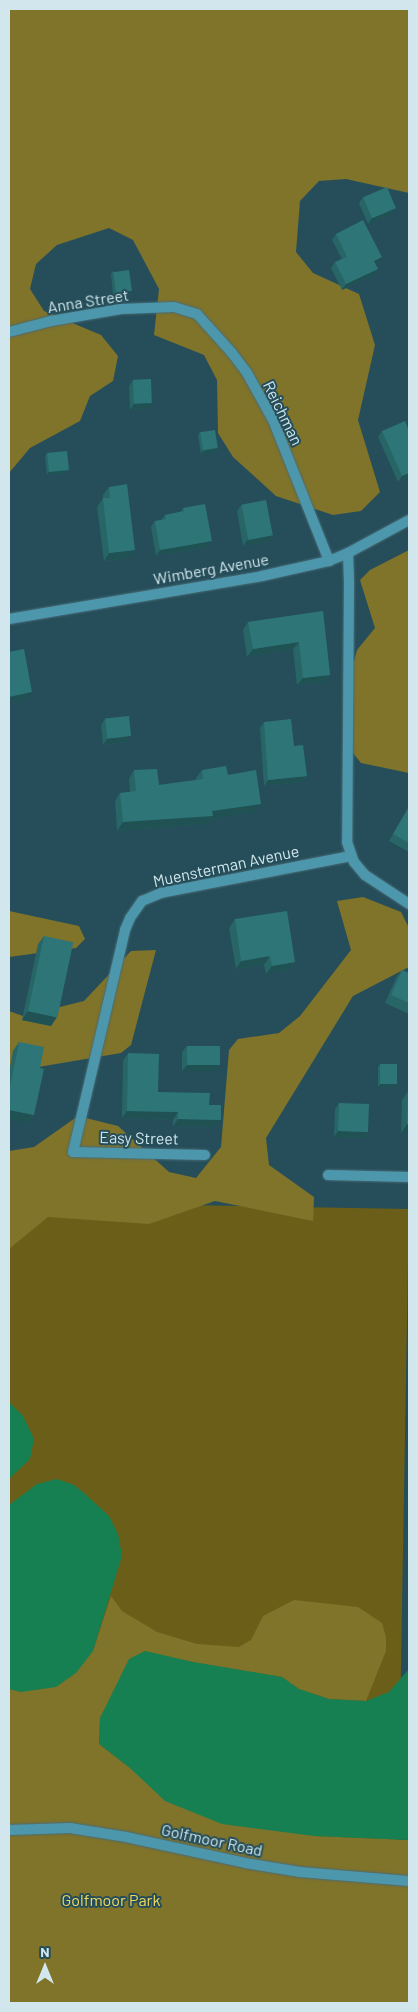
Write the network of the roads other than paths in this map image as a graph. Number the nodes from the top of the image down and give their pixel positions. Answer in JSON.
{"nodes":[{"id":1,"x":174,"y":307,"type":"joint"},
{"id":2,"x":9,"y":332,"type":"edge"},
{"id":3,"x":409,"y":520,"type":"edge"},
{"id":4,"x":348,"y":554,"type":"junction"},
{"id":5,"x":329,"y":561,"type":"junction"},
{"id":6,"x":9,"y":619,"type":"edge"},
{"id":7,"x":351,"y":856,"type":"junction"},
{"id":8,"x":409,"y":904,"type":"edge"},
{"id":9,"x":73,"y":1152,"type":"joint"},
{"id":10,"x":205,"y":1155,"type":"dead end"},
{"id":11,"x":328,"y":1174,"type":"dead end"},
{"id":12,"x":409,"y":1177,"type":"edge"},
{"id":13,"x":9,"y":1830,"type":"edge"},
{"id":14,"x":409,"y":1881,"type":"edge"}],
"edges":[{"from":1,"to":2,"type":"street","name":"Anna Street"},
{"from":1,"to":5,"type":"street","name":"Reichman"},
{"from":3,"to":4,"type":"street","name":"Wimberg Avenue"},
{"from":4,"to":5,"type":"street","name":"Wimberg Avenue"},
{"from":4,"to":7,"type":"street"},
{"from":5,"to":6,"type":"street","name":"Wimberg Avenue"},
{"from":7,"to":8,"type":"street"},
{"from":7,"to":9,"type":"street","name":"Muensterman Avenue"},
{"from":9,"to":10,"type":"street","name":"Easy Street"},
{"from":11,"to":12,"type":"street"},
{"from":13,"to":14,"type":"street","name":"Golfmoor Road"}]}
